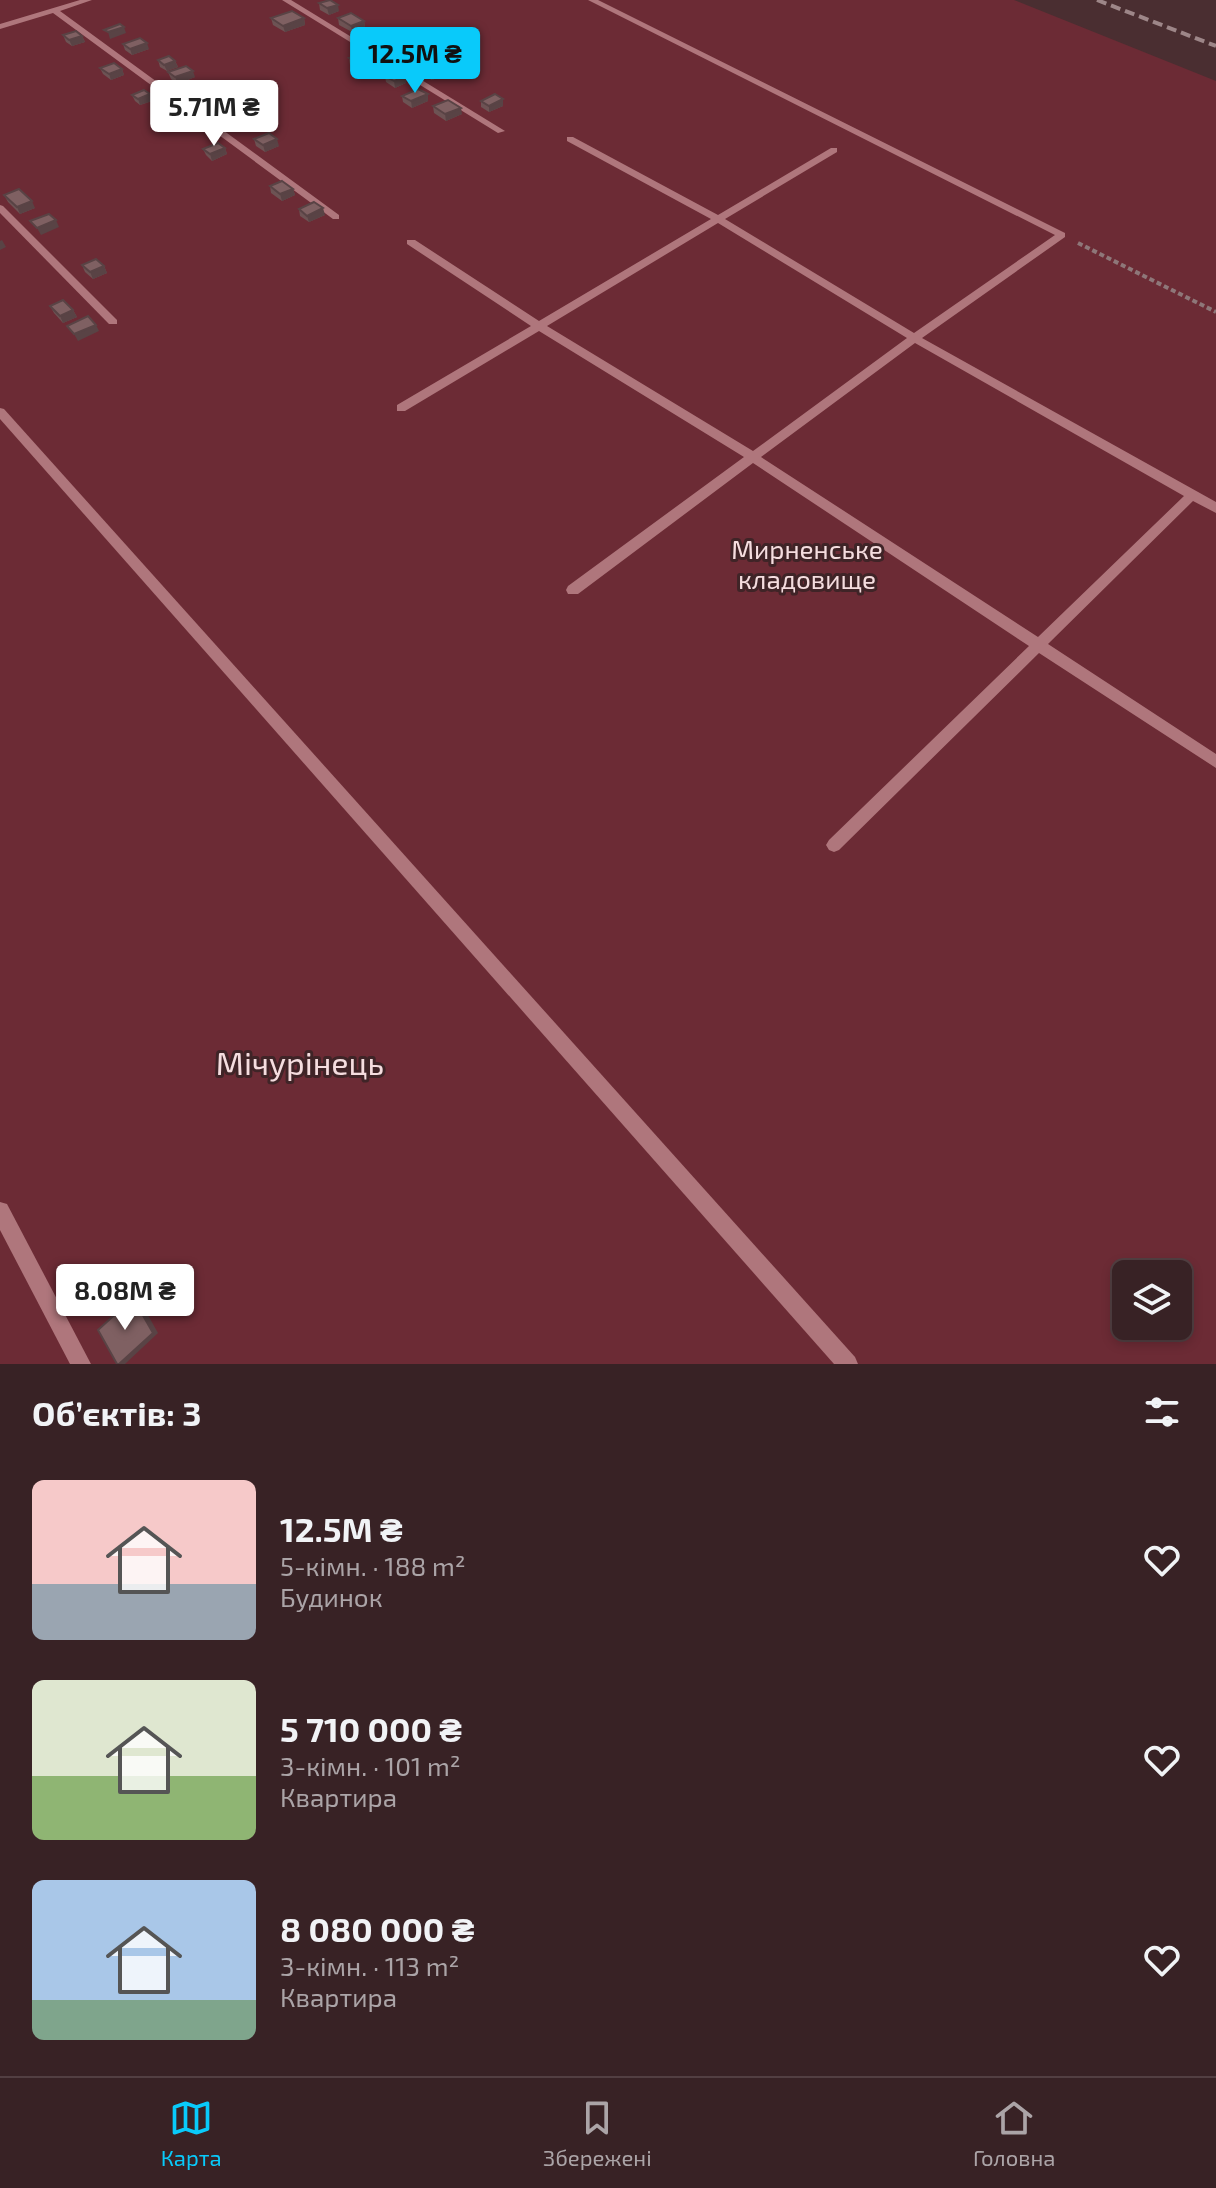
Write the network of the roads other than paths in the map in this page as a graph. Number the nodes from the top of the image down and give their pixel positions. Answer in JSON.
{"nodes":[{"id":1,"x":88,"y":0,"type":"edge"},
{"id":2,"x":286,"y":0,"type":"edge"},
{"id":3,"x":592,"y":0,"type":"edge"},
{"id":4,"x":54,"y":10,"type":"junction"},
{"id":5,"x":0,"y":27,"type":"edge"},
{"id":6,"x":501,"y":131,"type":"dead end"},
{"id":7,"x":570,"y":139,"type":"dead end"},
{"id":8,"x":834,"y":150,"type":"dead end"},
{"id":9,"x":0,"y":208,"type":"edge"},
{"id":10,"x":336,"y":217,"type":"dead end"},
{"id":11,"x":718,"y":219,"type":"junction"},
{"id":12,"x":411,"y":242,"type":"dead end"},
{"id":13,"x":113,"y":322,"type":"dead end"},
{"id":14,"x":539,"y":326,"type":"junction"},
{"id":15,"x":914,"y":338,"type":"junction"},
{"id":16,"x":401,"y":408,"type":"dead end"},
{"id":17,"x":0,"y":412,"type":"edge"},
{"id":18,"x":753,"y":457,"type":"junction"},
{"id":19,"x":1192,"y":495,"type":"junction"},
{"id":20,"x":1216,"y":508,"type":"edge"},
{"id":21,"x":573,"y":590,"type":"dead end"},
{"id":22,"x":1039,"y":645,"type":"junction"},
{"id":23,"x":1216,"y":762,"type":"edge"},
{"id":24,"x":834,"y":845,"type":"dead end"},
{"id":25,"x":0,"y":1211,"type":"edge"},
{"id":26,"x":81,"y":1364,"type":"edge"},
{"id":27,"x":848,"y":1364,"type":"edge"}],
"edges":[{"from":1,"to":4,"type":"lane"},
{"from":2,"to":6,"type":"lane"},
{"from":3,"to":15,"type":"lane"},
{"from":4,"to":5,"type":"lane"},
{"from":4,"to":10,"type":"lane"},
{"from":7,"to":11,"type":"lane"},
{"from":8,"to":11,"type":"lane"},
{"from":9,"to":13,"type":"lane"},
{"from":11,"to":14,"type":"lane"},
{"from":11,"to":15,"type":"lane"},
{"from":12,"to":14,"type":"lane"},
{"from":14,"to":16,"type":"lane"},
{"from":14,"to":18,"type":"lane"},
{"from":15,"to":18,"type":"lane"},
{"from":15,"to":19,"type":"lane"},
{"from":17,"to":27,"type":"lane"},
{"from":18,"to":21,"type":"lane"},
{"from":18,"to":22,"type":"lane"},
{"from":19,"to":20,"type":"lane"},
{"from":19,"to":22,"type":"lane"},
{"from":22,"to":23,"type":"lane"},
{"from":22,"to":24,"type":"lane"},
{"from":25,"to":26,"type":"lane"}]}
